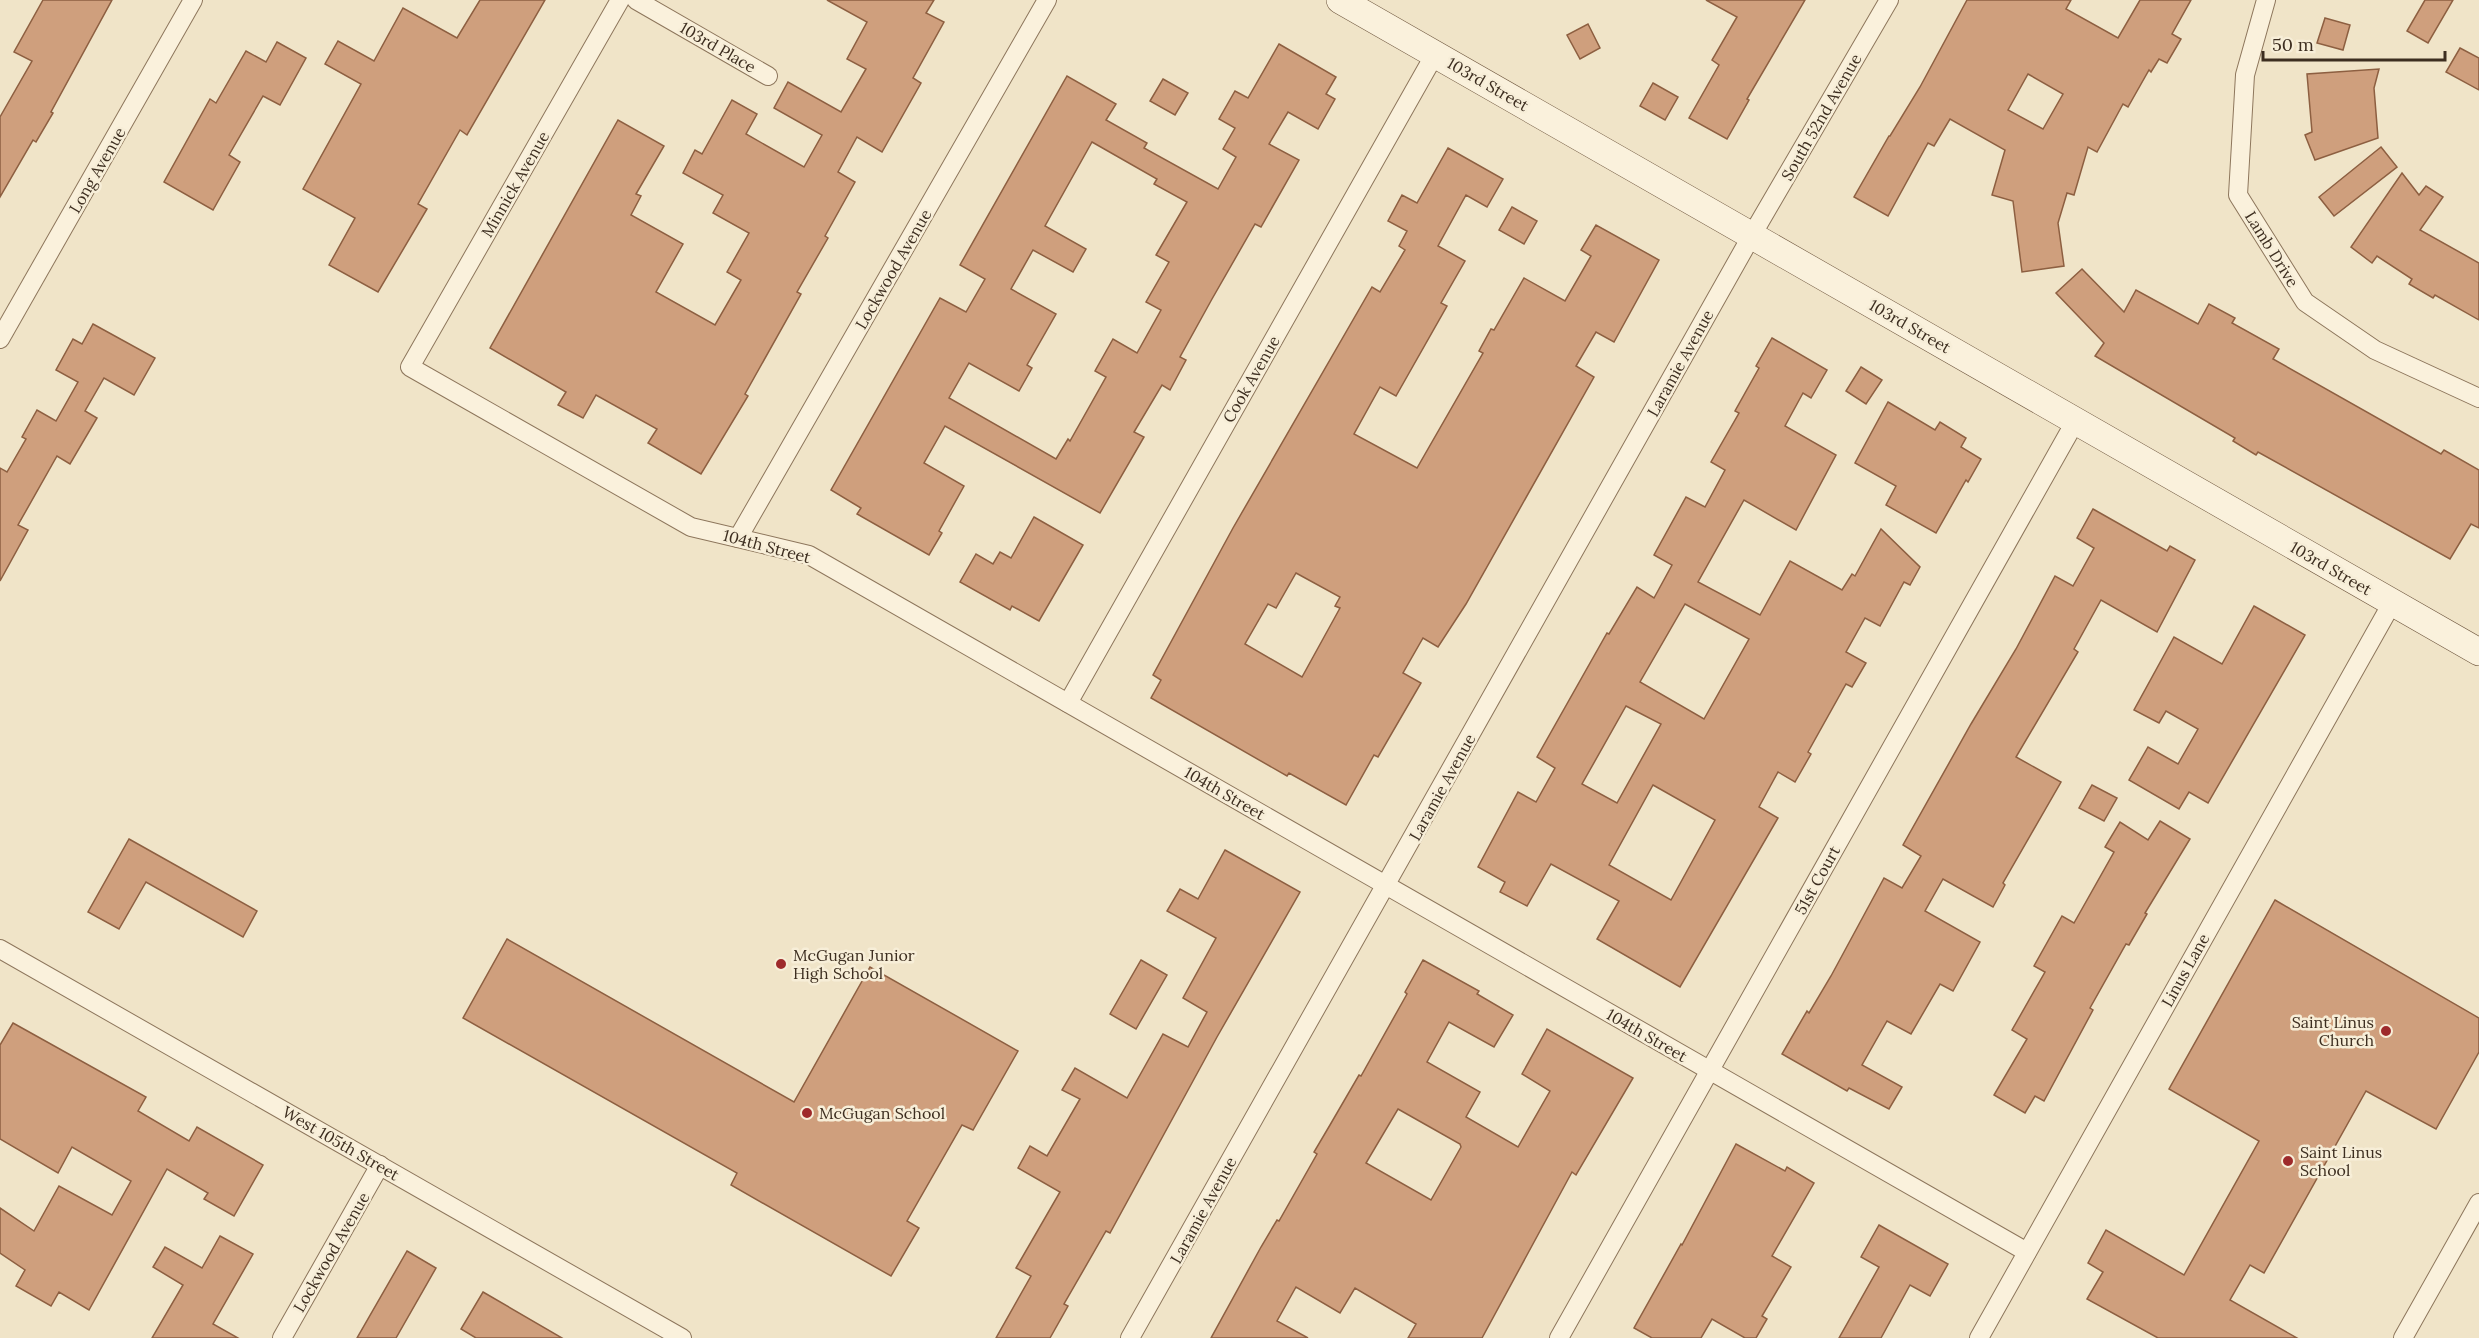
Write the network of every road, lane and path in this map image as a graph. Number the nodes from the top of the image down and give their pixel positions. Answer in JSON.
{"nodes":[{"id":1,"x":193,"y":0,"type":"edge"},
{"id":2,"x":620,"y":0,"type":"edge"},
{"id":3,"x":636,"y":0,"type":"edge"},
{"id":4,"x":1047,"y":0,"type":"edge"},
{"id":5,"x":1340,"y":0,"type":"edge"},
{"id":6,"x":1889,"y":0,"type":"edge"},
{"id":7,"x":2265,"y":0,"type":"edge"},
{"id":8,"x":1435,"y":54,"type":"junction"},
{"id":9,"x":768,"y":76,"type":"dead end"},
{"id":10,"x":1752,"y":235,"type":"junction"},
{"id":11,"x":0,"y":339,"type":"edge"},
{"id":12,"x":410,"y":367,"type":"joint"},
{"id":13,"x":2479,"y":398,"type":"edge"},
{"id":14,"x":2075,"y":422,"type":"junction"},
{"id":15,"x":738,"y":538,"type":"junction"},
{"id":16,"x":2392,"y":603,"type":"junction"},
{"id":17,"x":2479,"y":652,"type":"edge"},
{"id":18,"x":1068,"y":703,"type":"junction"},
{"id":19,"x":1386,"y":885,"type":"junction"},
{"id":20,"x":0,"y":949,"type":"edge"},
{"id":21,"x":1710,"y":1071,"type":"junction"},
{"id":22,"x":380,"y":1165,"type":"junction"},
{"id":23,"x":2479,"y":1203,"type":"edge"},
{"id":24,"x":2027,"y":1252,"type":"junction"},
{"id":25,"x":282,"y":1338,"type":"edge"},
{"id":26,"x":682,"y":1338,"type":"edge"},
{"id":27,"x":1130,"y":1338,"type":"edge"},
{"id":28,"x":1559,"y":1338,"type":"edge"},
{"id":29,"x":1978,"y":1338,"type":"edge"},
{"id":30,"x":2403,"y":1338,"type":"edge"}],
"edges":[{"from":1,"to":11,"type":"street","name":"Long Avenue"},
{"from":2,"to":12,"type":"street","name":"Minnick Avenue"},
{"from":3,"to":9,"type":"street","name":"103rd Place"},
{"from":4,"to":15,"type":"street","name":"Lockwood Avenue"},
{"from":5,"to":8,"type":"main road","name":"103rd Street"},
{"from":6,"to":10,"type":"street","name":"South 52nd Avenue"},
{"from":7,"to":13,"type":"street","name":"Lamb Drive"},
{"from":8,"to":10,"type":"main road","name":"103rd Street"},
{"from":8,"to":18,"type":"street","name":"Cook Avenue"},
{"from":10,"to":14,"type":"main road","name":"103rd Street"},
{"from":10,"to":19,"type":"street","name":"Laramie Avenue"},
{"from":12,"to":15,"type":"street","name":"104th Street"},
{"from":14,"to":16,"type":"main road","name":"103rd Street"},
{"from":14,"to":21,"type":"street","name":"51st Court"},
{"from":15,"to":18,"type":"street","name":"104th Street"},
{"from":16,"to":17,"type":"main road","name":"103rd Street"},
{"from":16,"to":24,"type":"street","name":"Linus Lane"},
{"from":18,"to":19,"type":"street","name":"104th Street"},
{"from":19,"to":21,"type":"street","name":"104th Street"},
{"from":19,"to":27,"type":"street","name":"Laramie Avenue"},
{"from":20,"to":22,"type":"street","name":"West 105th Street"},
{"from":21,"to":24,"type":"street","name":"104th Street"},
{"from":21,"to":28,"type":"street","name":"51st Court"},
{"from":22,"to":25,"type":"street","name":"Lockwood Avenue"},
{"from":22,"to":26,"type":"street","name":"West 105th Street"},
{"from":23,"to":30,"type":"street"},
{"from":24,"to":29,"type":"street","name":"Linus Lane"}]}
